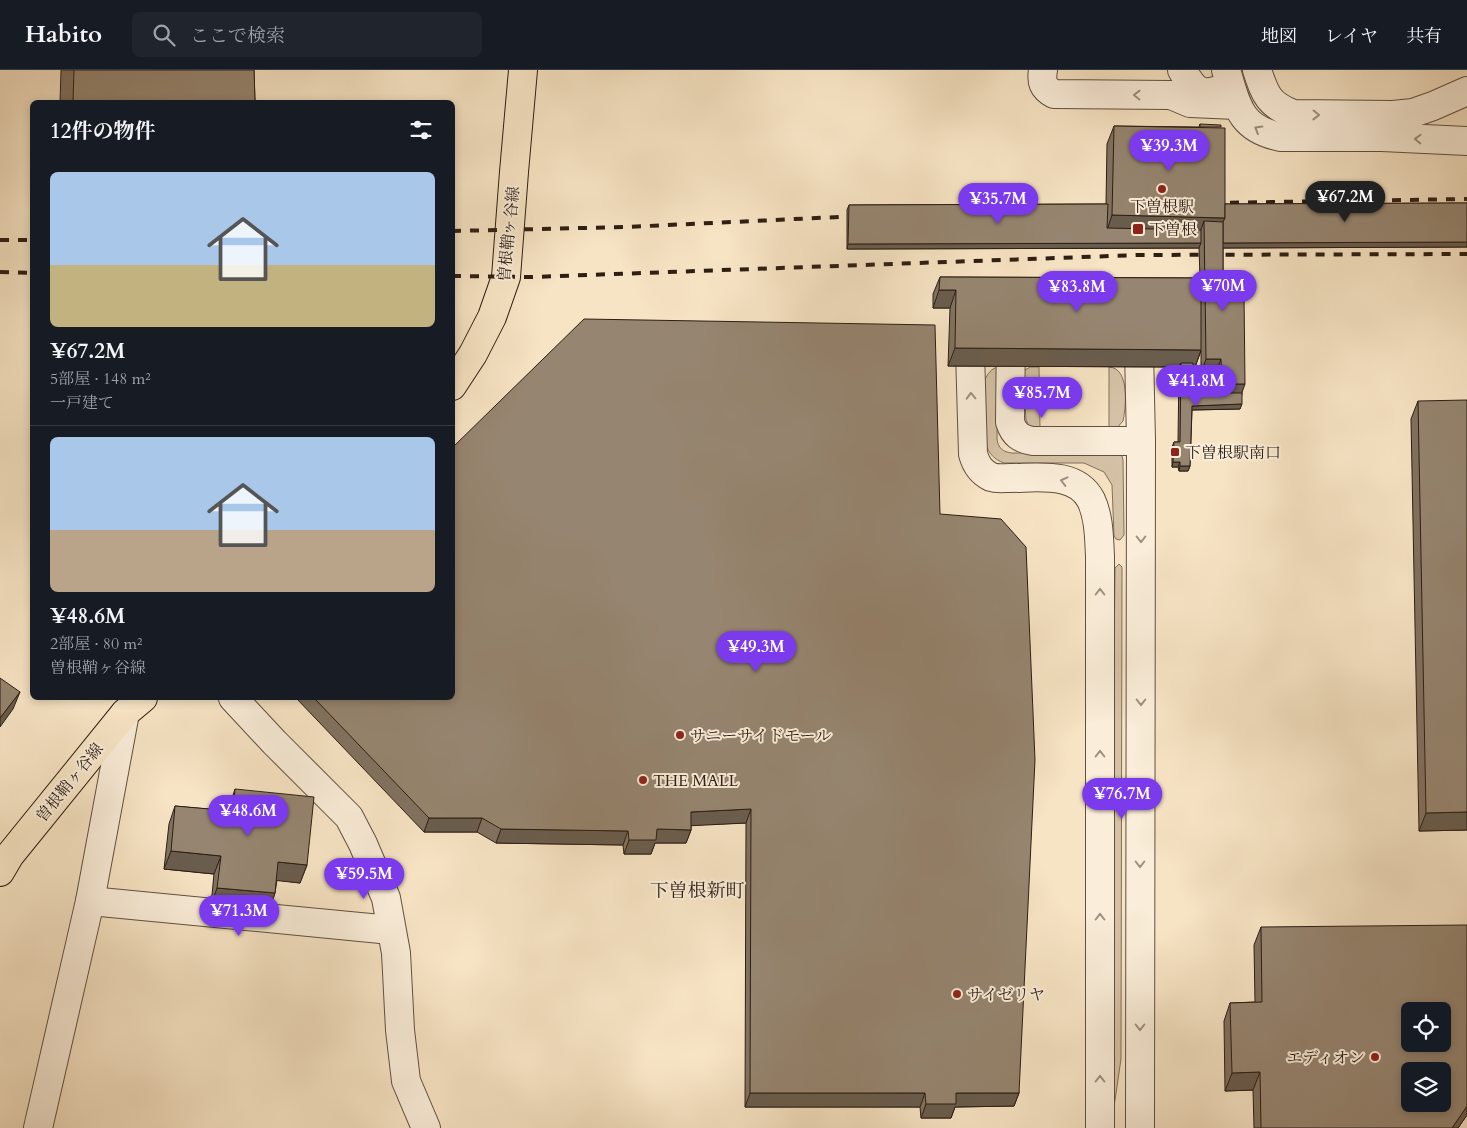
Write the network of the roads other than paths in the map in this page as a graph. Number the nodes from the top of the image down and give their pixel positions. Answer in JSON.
{"nodes":[{"id":1,"x":523,"y":70,"type":"edge"},
{"id":2,"x":1043,"y":70,"type":"edge"},
{"id":3,"x":1256,"y":70,"type":"edge"},
{"id":4,"x":1179,"y":80,"type":"edge"},
{"id":5,"x":1230,"y":86,"type":"edge"},
{"id":6,"x":1467,"y":91,"type":"edge"},
{"id":7,"x":1467,"y":140,"type":"edge"},
{"id":8,"x":1107,"y":330,"type":"edge"},
{"id":9,"x":455,"y":381,"type":"edge"},
{"id":10,"x":1141,"y":441,"type":"junction"},
{"id":11,"x":234,"y":700,"type":"edge"},
{"id":12,"x":134,"y":705,"type":"edge"},
{"id":13,"x":0,"y":872,"type":"edge"},
{"id":14,"x":90,"y":901,"type":"junction"},
{"id":15,"x":392,"y":930,"type":"junction"},
{"id":16,"x":38,"y":1128,"type":"edge"},
{"id":17,"x":426,"y":1128,"type":"edge"},
{"id":18,"x":1100,"y":1128,"type":"edge"},
{"id":19,"x":1140,"y":1128,"type":"edge"}],
"edges":[{"from":1,"to":9,"type":"main road","name":"曽根鞘ヶ谷線"},
{"from":4,"to":2,"type":"street","one_way":true},
{"from":3,"to":6,"type":"street","one_way":true},
{"from":4,"to":5,"type":"street"},
{"from":7,"to":5,"type":"street","one_way":true},
{"from":8,"to":10,"type":"street"},
{"from":18,"to":10,"type":"street","one_way":true},
{"from":10,"to":19,"type":"street","one_way":true},
{"from":11,"to":15,"type":"street"},
{"from":12,"to":13,"type":"main road","name":"曽根鞘ヶ谷線"},
{"from":12,"to":14,"type":"street"},
{"from":14,"to":15,"type":"street"},
{"from":14,"to":16,"type":"street"},
{"from":15,"to":17,"type":"street"}]}
